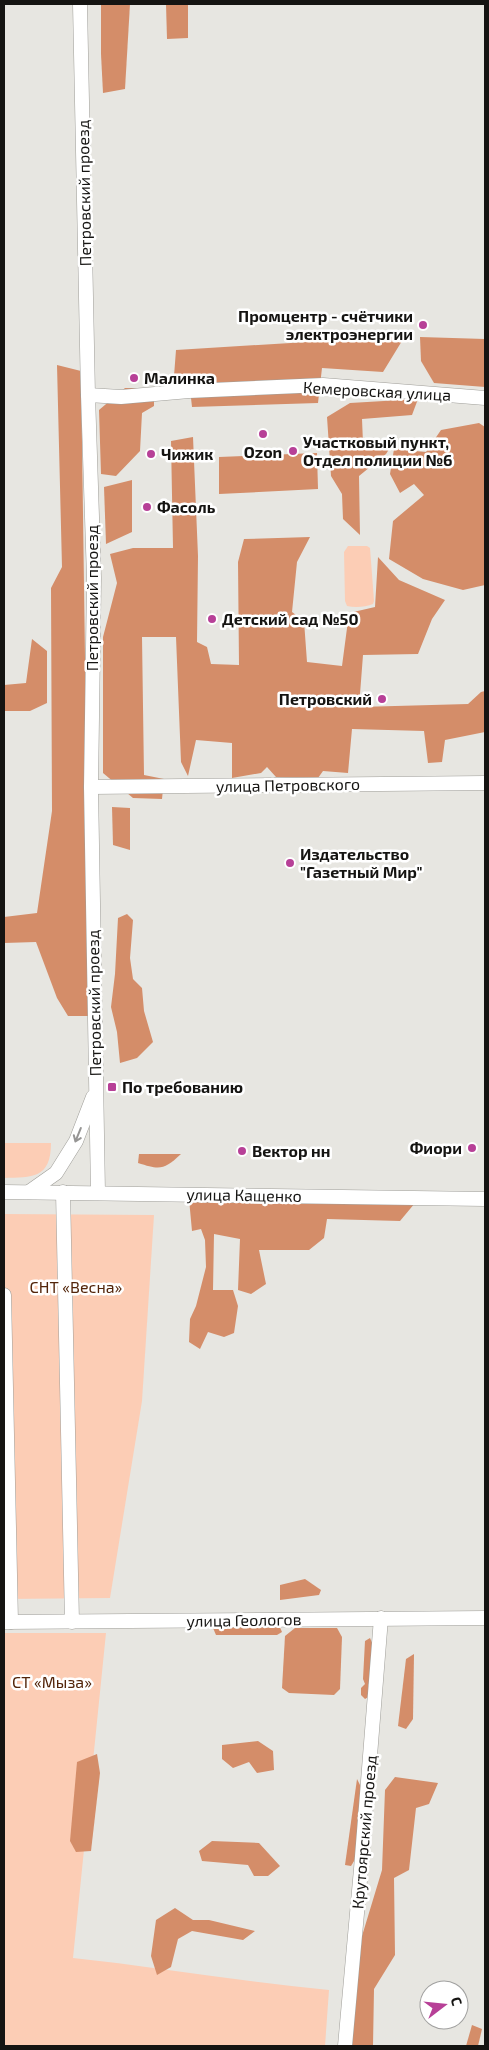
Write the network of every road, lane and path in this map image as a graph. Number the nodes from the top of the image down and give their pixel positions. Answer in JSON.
{"nodes":[{"id":1,"x":80,"y":4,"type":"edge"},
{"id":2,"x":88,"y":395,"type":"junction"},
{"id":3,"x":485,"y":398,"type":"edge"},
{"id":4,"x":485,"y":783,"type":"edge"},
{"id":5,"x":91,"y":787,"type":"junction"},
{"id":6,"x":96,"y":1089,"type":"junction"},
{"id":7,"x":4,"y":1192,"type":"edge"},
{"id":8,"x":29,"y":1192,"type":"junction"},
{"id":9,"x":64,"y":1192,"type":"junction"},
{"id":10,"x":98,"y":1193,"type":"junction"},
{"id":11,"x":485,"y":1199,"type":"edge"},
{"id":12,"x":4,"y":1295,"type":"edge"},
{"id":13,"x":381,"y":1618,"type":"junction"},
{"id":14,"x":485,"y":1618,"type":"edge"},
{"id":15,"x":7,"y":1622,"type":"edge"},
{"id":16,"x":72,"y":1622,"type":"junction"},
{"id":17,"x":345,"y":2046,"type":"edge"}],
"edges":[{"from":1,"to":2,"type":"street","name":"Петровский проезд"},
{"from":2,"to":3,"type":"street","name":"Кемеровская улица"},
{"from":2,"to":5,"type":"street","name":"Петровский проезд"},
{"from":4,"to":5,"type":"street","name":"улица Петровского"},
{"from":5,"to":6,"type":"street","name":"Петровский проезд"},
{"from":6,"to":8,"type":"street","one_way":true},
{"from":6,"to":10,"type":"street","name":"Петровский проезд"},
{"from":7,"to":8,"type":"street","name":"улица Кащенко"},
{"from":8,"to":9,"type":"street","name":"улица Кащенко"},
{"from":9,"to":10,"type":"street","name":"улица Кащенко"},
{"from":9,"to":16,"type":"street"},
{"from":10,"to":11,"type":"street","name":"улица Кащенко"},
{"from":12,"to":15,"type":"street"},
{"from":13,"to":14,"type":"street","name":"улица Геологов"},
{"from":13,"to":16,"type":"street","name":"улица Геологов"},
{"from":13,"to":17,"type":"street","name":"Крутоярский проезд"},
{"from":15,"to":16,"type":"street","name":"улица Геологов"}]}
